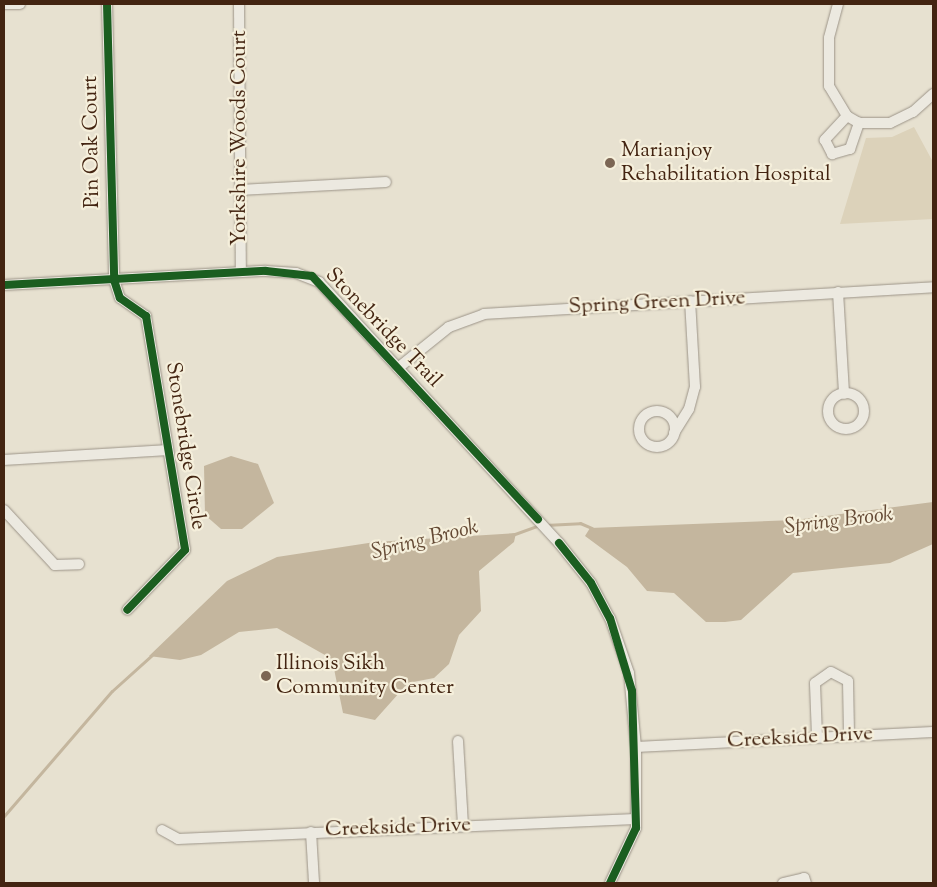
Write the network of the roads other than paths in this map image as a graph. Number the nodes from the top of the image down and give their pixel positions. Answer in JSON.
{"nodes":[{"id":1,"x":4,"y":4,"type":"edge"},
{"id":2,"x":20,"y":4,"type":"edge"},
{"id":3,"x":107,"y":4,"type":"edge"},
{"id":4,"x":239,"y":4,"type":"edge"},
{"id":5,"x":838,"y":4,"type":"edge"},
{"id":6,"x":933,"y":94,"type":"edge"},
{"id":7,"x":847,"y":116,"type":"junction"},
{"id":8,"x":859,"y":123,"type":"junction"},
{"id":9,"x":386,"y":182,"type":"dead end"},
{"id":10,"x":240,"y":190,"type":"junction"},
{"id":11,"x":241,"y":272,"type":"junction"},
{"id":12,"x":114,"y":280,"type":"junction"},
{"id":13,"x":4,"y":285,"type":"edge"},
{"id":14,"x":933,"y":287,"type":"edge"},
{"id":15,"x":838,"y":292,"type":"junction"},
{"id":16,"x":690,"y":301,"type":"junction"},
{"id":17,"x":398,"y":368,"type":"junction"},
{"id":18,"x":844,"y":394,"type":"dead end"},
{"id":19,"x":674,"y":433,"type":"dead end"},
{"id":20,"x":168,"y":450,"type":"junction"},
{"id":21,"x":4,"y":460,"type":"edge"},
{"id":22,"x":4,"y":510,"type":"edge"},
{"id":23,"x":79,"y":564,"type":"dead end"},
{"id":24,"x":126,"y":610,"type":"dead end"},
{"id":25,"x":933,"y":732,"type":"edge"},
{"id":26,"x":849,"y":735,"type":"junction"},
{"id":27,"x":816,"y":736,"type":"junction"},
{"id":28,"x":458,"y":741,"type":"dead end"},
{"id":29,"x":636,"y":746,"type":"junction"},
{"id":30,"x":636,"y":819,"type":"junction"},
{"id":31,"x":463,"y":826,"type":"junction"},
{"id":32,"x":162,"y":830,"type":"dead end"},
{"id":33,"x":311,"y":832,"type":"junction"},
{"id":34,"x":805,"y":881,"type":"edge"},
{"id":35,"x":314,"y":883,"type":"edge"},
{"id":36,"x":610,"y":883,"type":"edge"},
{"id":37,"x":783,"y":883,"type":"edge"}],
"edges":[{"from":1,"to":2,"type":"street"},
{"from":3,"to":12,"type":"street","name":"Pin Oak Court"},
{"from":4,"to":10,"type":"street","name":"Yorkshire Woods Court"},
{"from":5,"to":7,"type":"street"},
{"from":6,"to":8,"type":"street"},
{"from":7,"to":8,"type":"street"},
{"from":7,"to":8,"type":"street"},
{"from":9,"to":10,"type":"street"},
{"from":10,"to":11,"type":"street","name":"Yorkshire Woods Court"},
{"from":11,"to":12,"type":"street","name":"Stonebridge Trail"},
{"from":11,"to":17,"type":"street","name":"Stonebridge Trail"},
{"from":12,"to":13,"type":"street","name":"Stonebridge Trail"},
{"from":12,"to":20,"type":"street","name":"Stonebridge Circle"},
{"from":14,"to":15,"type":"street","name":"Spring Green Drive"},
{"from":15,"to":16,"type":"street","name":"Spring Green Drive"},
{"from":15,"to":18,"type":"street"},
{"from":16,"to":17,"type":"street","name":"Spring Green Drive"},
{"from":16,"to":19,"type":"street"},
{"from":17,"to":29,"type":"street","name":"Stonebridge Trail"},
{"from":20,"to":21,"type":"street","name":"Stonebridge Circle"},
{"from":20,"to":24,"type":"street","name":"Stonebridge Circle"},
{"from":22,"to":23,"type":"street"},
{"from":25,"to":26,"type":"street","name":"Creekside Drive"},
{"from":26,"to":27,"type":"street","name":"Creekside Drive"},
{"from":26,"to":27,"type":"street"},
{"from":27,"to":29,"type":"street","name":"Creekside Drive"},
{"from":28,"to":31,"type":"street"},
{"from":29,"to":30,"type":"street","name":"Stonebridge Trail"},
{"from":30,"to":31,"type":"street","name":"Creekside Drive"},
{"from":30,"to":36,"type":"street","name":"Stonebridge Trail"},
{"from":31,"to":33,"type":"street","name":"Creekside Drive"},
{"from":32,"to":33,"type":"street","name":"Creekside Drive"},
{"from":33,"to":35,"type":"street"},
{"from":34,"to":37,"type":"street"}]}
